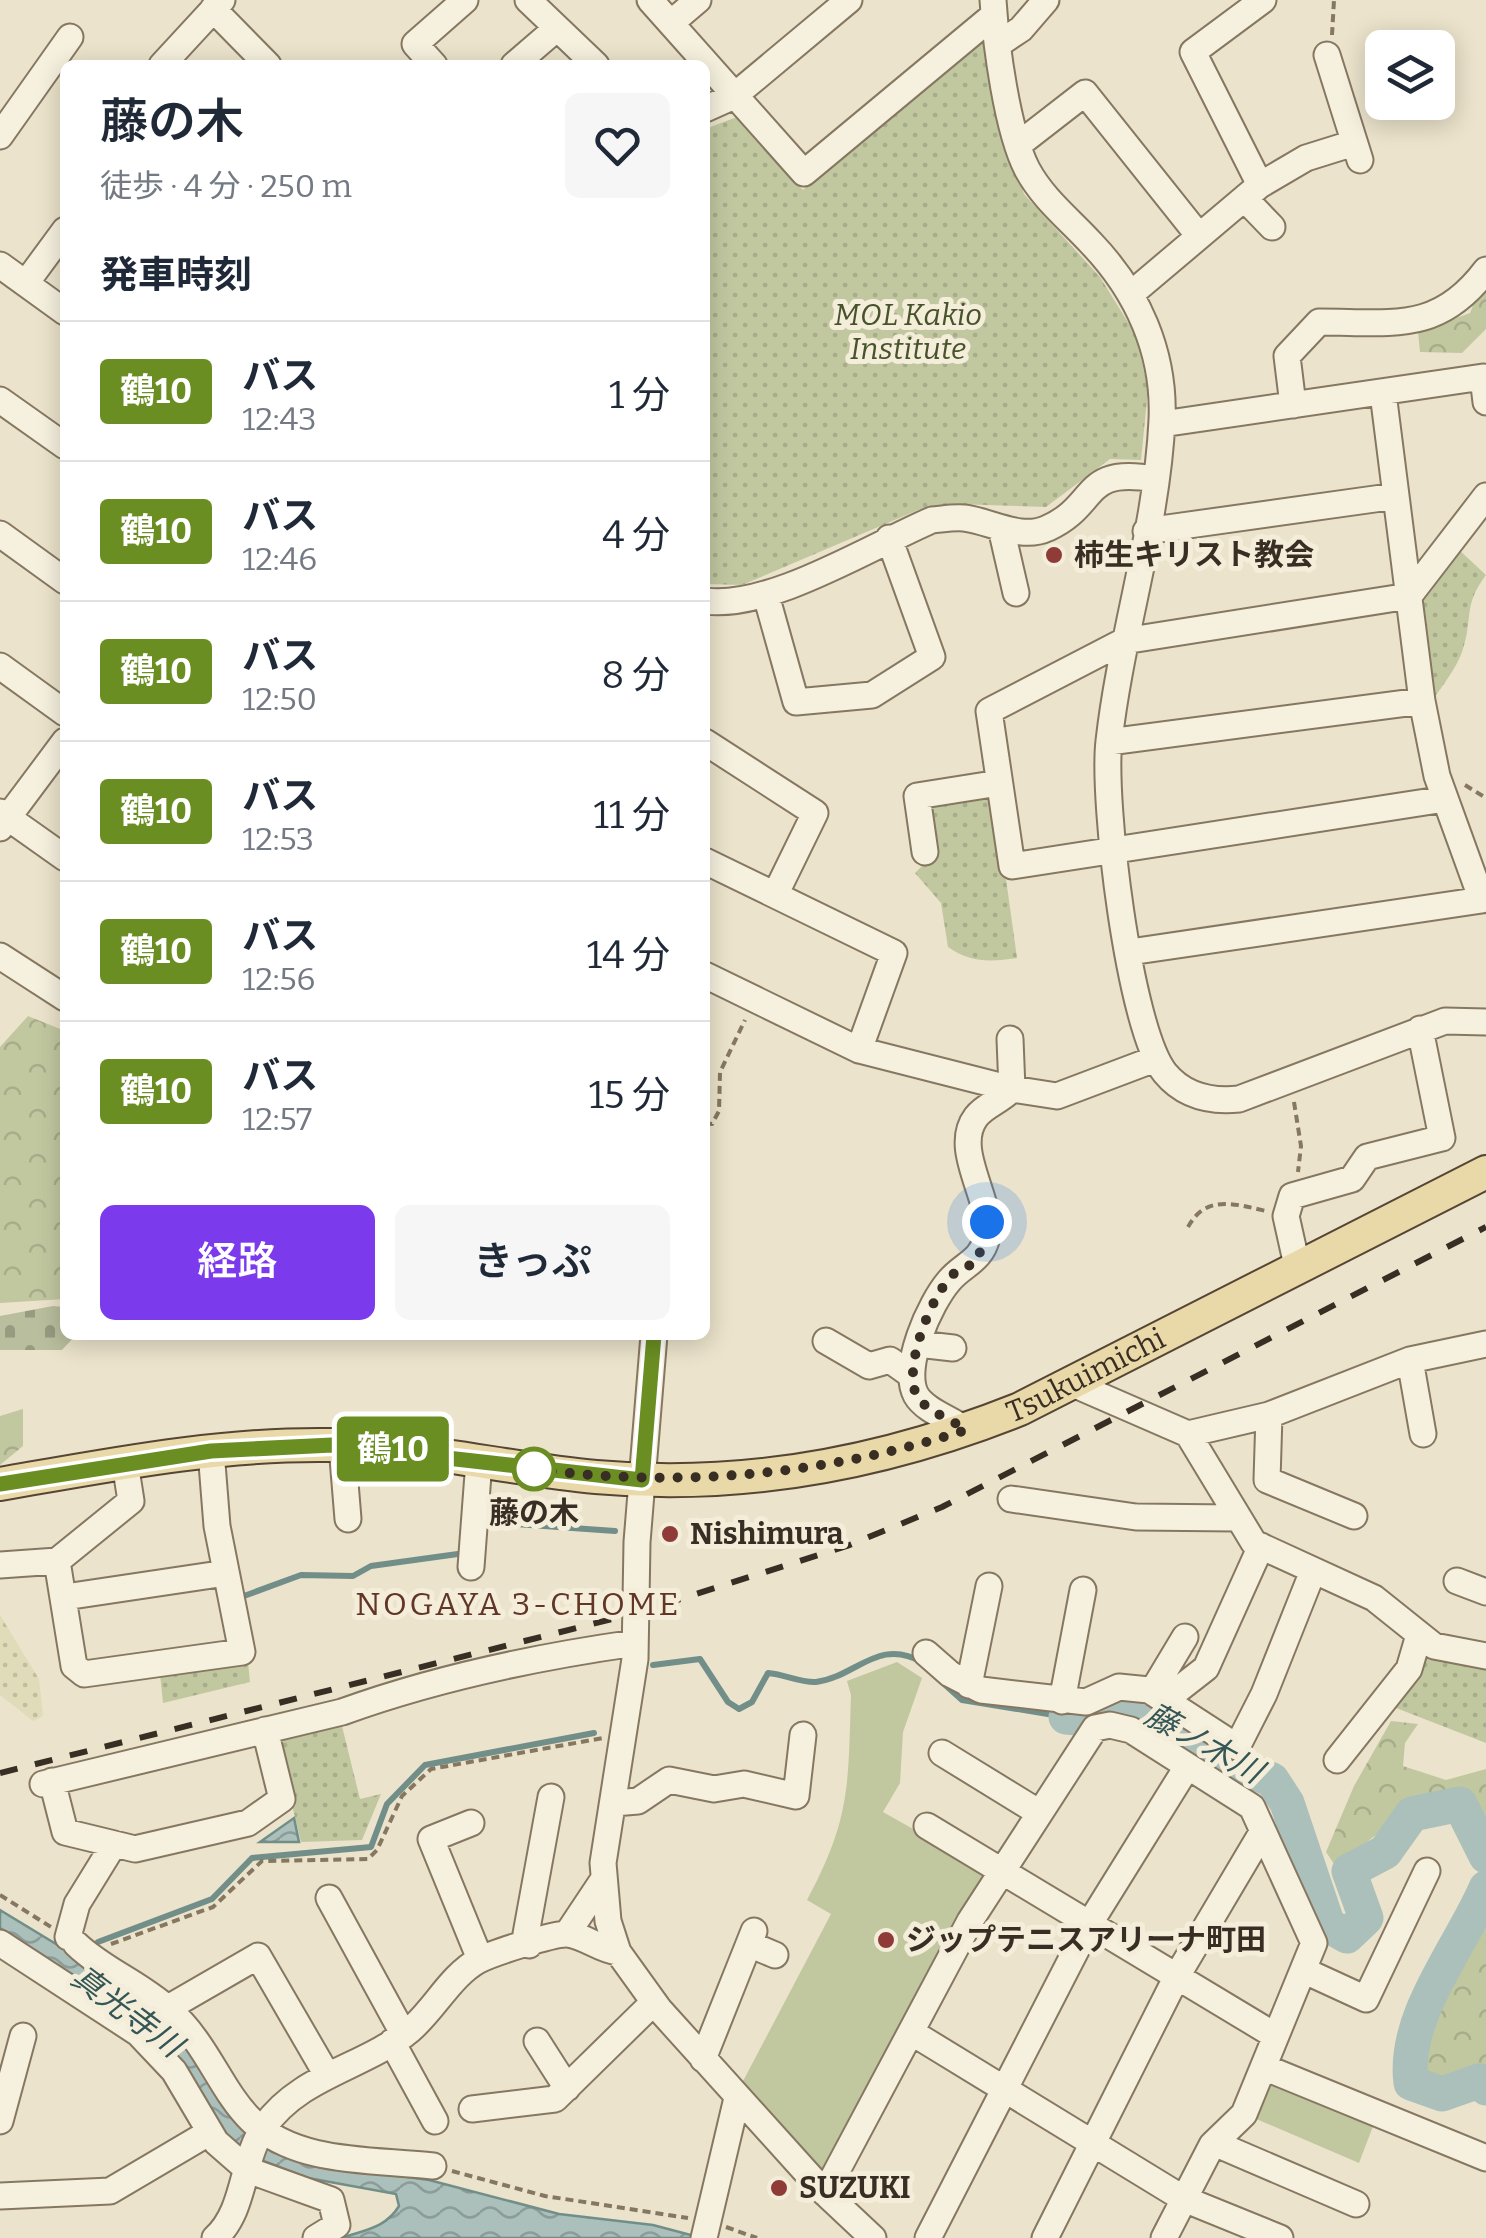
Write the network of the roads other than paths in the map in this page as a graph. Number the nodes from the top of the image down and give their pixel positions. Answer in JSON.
{"nodes":[{"id":1,"x":466,"y":0,"type":"edge"},
{"id":2,"x":528,"y":0,"type":"edge"},
{"id":3,"x":650,"y":0,"type":"edge"},
{"id":4,"x":698,"y":0,"type":"edge"},
{"id":5,"x":849,"y":0,"type":"edge"},
{"id":6,"x":1046,"y":0,"type":"edge"},
{"id":7,"x":1257,"y":2,"type":"edge"},
{"id":8,"x":217,"y":5,"type":"edge"},
{"id":9,"x":993,"y":8,"type":"edge"},
{"id":10,"x":671,"y":23,"type":"junction"},
{"id":11,"x":557,"y":28,"type":"junction"},
{"id":12,"x":70,"y":38,"type":"dead end"},
{"id":13,"x":1000,"y":42,"type":"junction"},
{"id":14,"x":1327,"y":55,"type":"road end"},
{"id":15,"x":167,"y":60,"type":"edge"},
{"id":16,"x":264,"y":60,"type":"edge"},
{"id":17,"x":429,"y":60,"type":"edge"},
{"id":18,"x":520,"y":60,"type":"edge"},
{"id":19,"x":591,"y":60,"type":"edge"},
{"id":20,"x":703,"y":60,"type":"edge"},
{"id":21,"x":710,"y":68,"type":"edge"},
{"id":22,"x":734,"y":96,"type":"junction"},
{"id":23,"x":710,"y":106,"type":"edge"},
{"id":24,"x":0,"y":136,"type":"edge"},
{"id":25,"x":1018,"y":145,"type":"junction"},
{"id":26,"x":1252,"y":192,"type":"junction"},
{"id":27,"x":1272,"y":227,"type":"dead end"},
{"id":28,"x":1200,"y":236,"type":"junction"},
{"id":29,"x":60,"y":237,"type":"edge"},
{"id":30,"x":0,"y":265,"type":"edge"},
{"id":31,"x":1486,"y":270,"type":"edge"},
{"id":32,"x":26,"y":284,"type":"junction"},
{"id":33,"x":1130,"y":294,"type":"junction"},
{"id":34,"x":60,"y":308,"type":"edge"},
{"id":35,"x":1384,"y":392,"type":"junction"},
{"id":36,"x":0,"y":400,"type":"edge"},
{"id":37,"x":1486,"y":402,"type":"edge"},
{"id":38,"x":1294,"y":405,"type":"junction"},
{"id":39,"x":1162,"y":424,"type":"junction"},
{"id":40,"x":60,"y":442,"type":"edge"},
{"id":41,"x":1154,"y":479,"type":"junction"},
{"id":42,"x":1396,"y":496,"type":"junction"},
{"id":43,"x":1486,"y":496,"type":"edge"},
{"id":44,"x":1001,"y":528,"type":"junction"},
{"id":45,"x":1146,"y":531,"type":"junction"},
{"id":46,"x":0,"y":534,"type":"edge"},
{"id":47,"x":888,"y":538,"type":"junction"},
{"id":48,"x":60,"y":577,"type":"edge"},
{"id":49,"x":1016,"y":594,"type":"dead end"},
{"id":50,"x":766,"y":595,"type":"junction"},
{"id":51,"x":1409,"y":596,"type":"junction"},
{"id":52,"x":710,"y":601,"type":"edge"},
{"id":53,"x":1124,"y":641,"type":"junction"},
{"id":54,"x":0,"y":666,"type":"edge"},
{"id":55,"x":1422,"y":701,"type":"junction"},
{"id":56,"x":60,"y":709,"type":"edge"},
{"id":57,"x":1109,"y":742,"type":"junction"},
{"id":58,"x":710,"y":745,"type":"edge"},
{"id":59,"x":60,"y":747,"type":"edge"},
{"id":60,"x":999,"y":783,"type":"junction"},
{"id":61,"x":1445,"y":799,"type":"junction"},
{"id":62,"x":3,"y":819,"type":"edge"},
{"id":63,"x":1115,"y":851,"type":"junction"},
{"id":64,"x":925,"y":852,"type":"dead end"},
{"id":65,"x":60,"y":855,"type":"edge"},
{"id":66,"x":710,"y":863,"type":"edge"},
{"id":67,"x":775,"y":895,"type":"junction"},
{"id":68,"x":1484,"y":901,"type":"edge"},
{"id":69,"x":1130,"y":952,"type":"junction"},
{"id":70,"x":0,"y":956,"type":"edge"},
{"id":71,"x":710,"y":979,"type":"edge"},
{"id":72,"x":60,"y":995,"type":"edge"},
{"id":73,"x":1486,"y":1022,"type":"edge"},
{"id":74,"x":1420,"y":1029,"type":"junction"},
{"id":75,"x":1010,"y":1039,"type":"dead end"},
{"id":76,"x":858,"y":1050,"type":"junction"},
{"id":77,"x":1155,"y":1059,"type":"junction"},
{"id":78,"x":1012,"y":1090,"type":"junction"},
{"id":79,"x":1486,"y":1172,"type":"edge"},
{"id":80,"x":1298,"y":1270,"type":"junction"},
{"id":81,"x":654,"y":1340,"type":"edge"},
{"id":82,"x":826,"y":1340,"type":"dead end"},
{"id":83,"x":918,"y":1344,"type":"junction"},
{"id":84,"x":1486,"y":1344,"type":"edge"},
{"id":85,"x":953,"y":1348,"type":"dead end"},
{"id":86,"x":1410,"y":1360,"type":"junction"},
{"id":87,"x":912,"y":1375,"type":"junction"},
{"id":88,"x":1073,"y":1384,"type":"junction"},
{"id":89,"x":1268,"y":1415,"type":"junction"},
{"id":90,"x":966,"y":1430,"type":"junction"},
{"id":91,"x":1188,"y":1434,"type":"junction"},
{"id":92,"x":1423,"y":1434,"type":"dead end"},
{"id":93,"x":342,"y":1446,"type":"junction"},
{"id":94,"x":211,"y":1451,"type":"junction"},
{"id":95,"x":479,"y":1461,"type":"junction"},
{"id":96,"x":125,"y":1463,"type":"junction"},
{"id":97,"x":642,"y":1480,"type":"junction"},
{"id":98,"x":0,"y":1484,"type":"edge"},
{"id":99,"x":1011,"y":1499,"type":"dead end"},
{"id":100,"x":1354,"y":1516,"type":"dead end"},
{"id":101,"x":1235,"y":1518,"type":"junction"},
{"id":102,"x":348,"y":1520,"type":"dead end"},
{"id":103,"x":1261,"y":1546,"type":"junction"},
{"id":104,"x":58,"y":1561,"type":"junction"},
{"id":105,"x":0,"y":1565,"type":"edge"},
{"id":106,"x":471,"y":1568,"type":"dead end"},
{"id":107,"x":1313,"y":1571,"type":"junction"},
{"id":108,"x":226,"y":1573,"type":"junction"},
{"id":109,"x":1457,"y":1582,"type":"dead end"},
{"id":110,"x":988,"y":1586,"type":"dead end"},
{"id":111,"x":1083,"y":1590,"type":"dead end"},
{"id":112,"x":1486,"y":1592,"type":"edge"},
{"id":113,"x":65,"y":1597,"type":"junction"},
{"id":114,"x":1418,"y":1634,"type":"junction"},
{"id":115,"x":1185,"y":1638,"type":"dead end"},
{"id":116,"x":634,"y":1643,"type":"junction"},
{"id":117,"x":926,"y":1653,"type":"dead end"},
{"id":118,"x":1486,"y":1656,"type":"edge"},
{"id":119,"x":968,"y":1685,"type":"junction"},
{"id":120,"x":1158,"y":1696,"type":"junction"},
{"id":121,"x":1087,"y":1712,"type":"junction"},
{"id":122,"x":265,"y":1730,"type":"junction"},
{"id":123,"x":803,"y":1735,"type":"dead end"},
{"id":124,"x":942,"y":1753,"type":"dead end"},
{"id":125,"x":1337,"y":1760,"type":"dead end"},
{"id":126,"x":1188,"y":1767,"type":"junction"},
{"id":127,"x":550,"y":1797,"type":"dead end"},
{"id":128,"x":614,"y":1802,"type":"junction"},
{"id":129,"x":1038,"y":1812,"type":"junction"},
{"id":130,"x":453,"y":1823,"type":"dead end"},
{"id":131,"x":927,"y":1826,"type":"dead end"},
{"id":132,"x":1263,"y":1830,"type":"junction"},
{"id":133,"x":114,"y":1844,"type":"junction"},
{"id":134,"x":1000,"y":1870,"type":"junction"},
{"id":135,"x":1427,"y":1871,"type":"dead end"},
{"id":136,"x":602,"y":1880,"type":"junction"},
{"id":137,"x":329,"y":1898,"type":"dead end"},
{"id":138,"x":1090,"y":1923,"type":"junction"},
{"id":139,"x":567,"y":1934,"type":"junction"},
{"id":140,"x":0,"y":1943,"type":"edge"},
{"id":141,"x":529,"y":1945,"type":"junction"},
{"id":142,"x":618,"y":1952,"type":"junction"},
{"id":143,"x":775,"y":1955,"type":"dead end"},
{"id":144,"x":480,"y":1959,"type":"junction"},
{"id":145,"x":1306,"y":1971,"type":"junction"},
{"id":146,"x":1177,"y":1976,"type":"junction"},
{"id":147,"x":654,"y":2002,"type":"junction"},
{"id":148,"x":168,"y":2008,"type":"junction"},
{"id":149,"x":911,"y":2032,"type":"junction"},
{"id":150,"x":1274,"y":2034,"type":"junction"},
{"id":151,"x":23,"y":2036,"type":"dead end"},
{"id":152,"x":398,"y":2038,"type":"junction"},
{"id":153,"x":536,"y":2041,"type":"dead end"},
{"id":154,"x":703,"y":2059,"type":"junction"},
{"id":155,"x":1266,"y":2068,"type":"junction"},
{"id":156,"x":327,"y":2075,"type":"junction"},
{"id":157,"x":567,"y":2088,"type":"junction"},
{"id":158,"x":1006,"y":2090,"type":"junction"},
{"id":159,"x":737,"y":2098,"type":"junction"},
{"id":160,"x":472,"y":2109,"type":"dead end"},
{"id":161,"x":0,"y":2121,"type":"edge"},
{"id":162,"x":435,"y":2121,"type":"dead end"},
{"id":163,"x":210,"y":2132,"type":"junction"},
{"id":164,"x":261,"y":2132,"type":"junction"},
{"id":165,"x":1092,"y":2143,"type":"junction"},
{"id":166,"x":1214,"y":2143,"type":"junction"},
{"id":167,"x":1486,"y":2158,"type":"edge"},
{"id":168,"x":433,"y":2166,"type":"road end"},
{"id":169,"x":248,"y":2167,"type":"junction"},
{"id":170,"x":825,"y":2193,"type":"junction"},
{"id":171,"x":0,"y":2196,"type":"edge"},
{"id":172,"x":1184,"y":2200,"type":"junction"},
{"id":173,"x":1356,"y":2204,"type":"dead end"},
{"id":174,"x":706,"y":2228,"type":"edge"},
{"id":175,"x":215,"y":2238,"type":"edge"},
{"id":176,"x":316,"y":2238,"type":"edge"},
{"id":177,"x":873,"y":2238,"type":"edge"},
{"id":178,"x":928,"y":2238,"type":"edge"},
{"id":179,"x":1045,"y":2238,"type":"edge"},
{"id":180,"x":1164,"y":2238,"type":"edge"},
{"id":181,"x":1280,"y":2238,"type":"edge"}],
"edges":[{"from":1,"to":17,"type":"street"},
{"from":2,"to":11,"type":"street"},
{"from":3,"to":10,"type":"street"},
{"from":4,"to":10,"type":"street"},
{"from":5,"to":22,"type":"street"},
{"from":6,"to":13,"type":"street"},
{"from":7,"to":26,"type":"street"},
{"from":8,"to":15,"type":"street"},
{"from":8,"to":16,"type":"street"},
{"from":9,"to":13,"type":"street"},
{"from":9,"to":22,"type":"street"},
{"from":10,"to":20,"type":"street"},
{"from":11,"to":18,"type":"street"},
{"from":11,"to":19,"type":"street"},
{"from":12,"to":24,"type":"street"},
{"from":13,"to":25,"type":"street"},
{"from":14,"to":26,"type":"street"},
{"from":21,"to":22,"type":"street"},
{"from":22,"to":23,"type":"street"},
{"from":25,"to":28,"type":"street"},
{"from":25,"to":33,"type":"street"},
{"from":26,"to":27,"type":"street"},
{"from":26,"to":28,"type":"street"},
{"from":28,"to":33,"type":"street"},
{"from":29,"to":32,"type":"street"},
{"from":30,"to":32,"type":"street"},
{"from":31,"to":38,"type":"street"},
{"from":32,"to":34,"type":"street"},
{"from":33,"to":39,"type":"street"},
{"from":35,"to":37,"type":"street"},
{"from":35,"to":38,"type":"street"},
{"from":35,"to":42,"type":"street"},
{"from":36,"to":40,"type":"street"},
{"from":38,"to":39,"type":"street"},
{"from":39,"to":41,"type":"street"},
{"from":41,"to":44,"type":"street"},
{"from":41,"to":45,"type":"street"},
{"from":42,"to":45,"type":"street"},
{"from":42,"to":51,"type":"street"},
{"from":43,"to":51,"type":"street"},
{"from":44,"to":47,"type":"street"},
{"from":44,"to":49,"type":"street"},
{"from":45,"to":53,"type":"street"},
{"from":46,"to":48,"type":"street"},
{"from":47,"to":50,"type":"street"},
{"from":47,"to":50,"type":"street"},
{"from":50,"to":52,"type":"street"},
{"from":51,"to":53,"type":"street"},
{"from":51,"to":55,"type":"street"},
{"from":53,"to":57,"type":"street"},
{"from":53,"to":60,"type":"street"},
{"from":54,"to":56,"type":"street"},
{"from":55,"to":57,"type":"street"},
{"from":55,"to":61,"type":"street"},
{"from":57,"to":63,"type":"street"},
{"from":58,"to":67,"type":"street"},
{"from":59,"to":62,"type":"street"},
{"from":60,"to":63,"type":"street"},
{"from":60,"to":64,"type":"street"},
{"from":61,"to":63,"type":"street"},
{"from":61,"to":68,"type":"street"},
{"from":62,"to":65,"type":"street"},
{"from":63,"to":69,"type":"street"},
{"from":66,"to":67,"type":"street"},
{"from":67,"to":76,"type":"street"},
{"from":68,"to":69,"type":"street"},
{"from":69,"to":77,"type":"street"},
{"from":70,"to":72,"type":"street"},
{"from":71,"to":76,"type":"street"},
{"from":73,"to":74,"type":"street"},
{"from":74,"to":77,"type":"street"},
{"from":74,"to":80,"type":"street"},
{"from":75,"to":78,"type":"street"},
{"from":76,"to":78,"type":"street"},
{"from":77,"to":78,"type":"street"},
{"from":78,"to":83,"type":"street"},
{"from":79,"to":80,"type":"main road","name":"Tsukuimichi"},
{"from":80,"to":88,"type":"main road","name":"Tsukuimichi"},
{"from":81,"to":97,"type":"street"},
{"from":82,"to":87,"type":"street"},
{"from":83,"to":85,"type":"street"},
{"from":83,"to":87,"type":"street"},
{"from":84,"to":86,"type":"street"},
{"from":86,"to":89,"type":"street"},
{"from":86,"to":92,"type":"street"},
{"from":87,"to":90,"type":"street"},
{"from":88,"to":90,"type":"main road","name":"Tsukuimichi"},
{"from":88,"to":91,"type":"street"},
{"from":89,"to":91,"type":"street"},
{"from":89,"to":100,"type":"street"},
{"from":90,"to":97,"type":"main road","name":"Tsukuimichi"},
{"from":91,"to":101,"type":"street"},
{"from":93,"to":94,"type":"main road","name":"Tsukuimichi"},
{"from":93,"to":95,"type":"main road","name":"Tsukuimichi"},
{"from":93,"to":102,"type":"street"},
{"from":94,"to":96,"type":"main road","name":"Tsukuimichi"},
{"from":94,"to":108,"type":"street"},
{"from":95,"to":97,"type":"main road","name":"Tsukuimichi"},
{"from":95,"to":106,"type":"street"},
{"from":96,"to":98,"type":"main road","name":"Tsukuimichi"},
{"from":96,"to":104,"type":"street"},
{"from":97,"to":116,"type":"street"},
{"from":99,"to":101,"type":"street"},
{"from":101,"to":103,"type":"street"},
{"from":103,"to":107,"type":"street"},
{"from":103,"to":120,"type":"street"},
{"from":104,"to":105,"type":"street"},
{"from":104,"to":113,"type":"street"},
{"from":107,"to":114,"type":"street"},
{"from":107,"to":120,"type":"street"},
{"from":108,"to":113,"type":"street"},
{"from":108,"to":113,"type":"street"},
{"from":109,"to":112,"type":"street"},
{"from":110,"to":119,"type":"street"},
{"from":111,"to":121,"type":"street"},
{"from":114,"to":118,"type":"street"},
{"from":114,"to":125,"type":"street"},
{"from":115,"to":120,"type":"street"},
{"from":116,"to":122,"type":"street"},
{"from":116,"to":128,"type":"street"},
{"from":117,"to":119,"type":"street"},
{"from":119,"to":121,"type":"street"},
{"from":120,"to":121,"type":"street"},
{"from":121,"to":126,"type":"street"},
{"from":121,"to":129,"type":"street"},
{"from":122,"to":133,"type":"street"},
{"from":122,"to":133,"type":"street"},
{"from":123,"to":128,"type":"street"},
{"from":124,"to":129,"type":"street"},
{"from":126,"to":132,"type":"street"},
{"from":126,"to":138,"type":"street"},
{"from":127,"to":141,"type":"street"},
{"from":128,"to":136,"type":"street"},
{"from":129,"to":134,"type":"street"},
{"from":130,"to":144,"type":"street"},
{"from":131,"to":134,"type":"street"},
{"from":132,"to":145,"type":"street"},
{"from":132,"to":146,"type":"street"},
{"from":133,"to":148,"type":"street"},
{"from":134,"to":138,"type":"street"},
{"from":134,"to":149,"type":"street"},
{"from":135,"to":145,"type":"street"},
{"from":136,"to":139,"type":"street"},
{"from":136,"to":142,"type":"street"},
{"from":137,"to":152,"type":"street"},
{"from":138,"to":146,"type":"street"},
{"from":138,"to":158,"type":"street"},
{"from":139,"to":141,"type":"street"},
{"from":139,"to":142,"type":"street"},
{"from":140,"to":163,"type":"street"},
{"from":141,"to":144,"type":"street"},
{"from":142,"to":147,"type":"street"},
{"from":143,"to":154,"type":"street"},
{"from":144,"to":152,"type":"street"},
{"from":145,"to":150,"type":"street"},
{"from":146,"to":150,"type":"street"},
{"from":146,"to":165,"type":"street"},
{"from":147,"to":154,"type":"street"},
{"from":147,"to":157,"type":"street"},
{"from":148,"to":156,"type":"street"},
{"from":148,"to":164,"type":"street"},
{"from":149,"to":158,"type":"street"},
{"from":149,"to":170,"type":"street"},
{"from":150,"to":155,"type":"street"},
{"from":151,"to":161,"type":"street"},
{"from":152,"to":156,"type":"street"},
{"from":152,"to":162,"type":"street"},
{"from":153,"to":157,"type":"street"},
{"from":154,"to":159,"type":"street"},
{"from":155,"to":166,"type":"street"},
{"from":155,"to":167,"type":"street"},
{"from":156,"to":164,"type":"street"},
{"from":157,"to":160,"type":"street"},
{"from":158,"to":165,"type":"street"},
{"from":158,"to":178,"type":"street"},
{"from":159,"to":170,"type":"street"},
{"from":159,"to":174,"type":"street"},
{"from":163,"to":169,"type":"street"},
{"from":163,"to":171,"type":"street"},
{"from":164,"to":168,"type":"street"},
{"from":164,"to":169,"type":"street"},
{"from":165,"to":172,"type":"street"},
{"from":165,"to":179,"type":"street"},
{"from":166,"to":172,"type":"street"},
{"from":166,"to":173,"type":"street"},
{"from":169,"to":175,"type":"street"},
{"from":169,"to":176,"type":"street"},
{"from":170,"to":177,"type":"street"},
{"from":172,"to":180,"type":"street"},
{"from":172,"to":181,"type":"street"}]}
